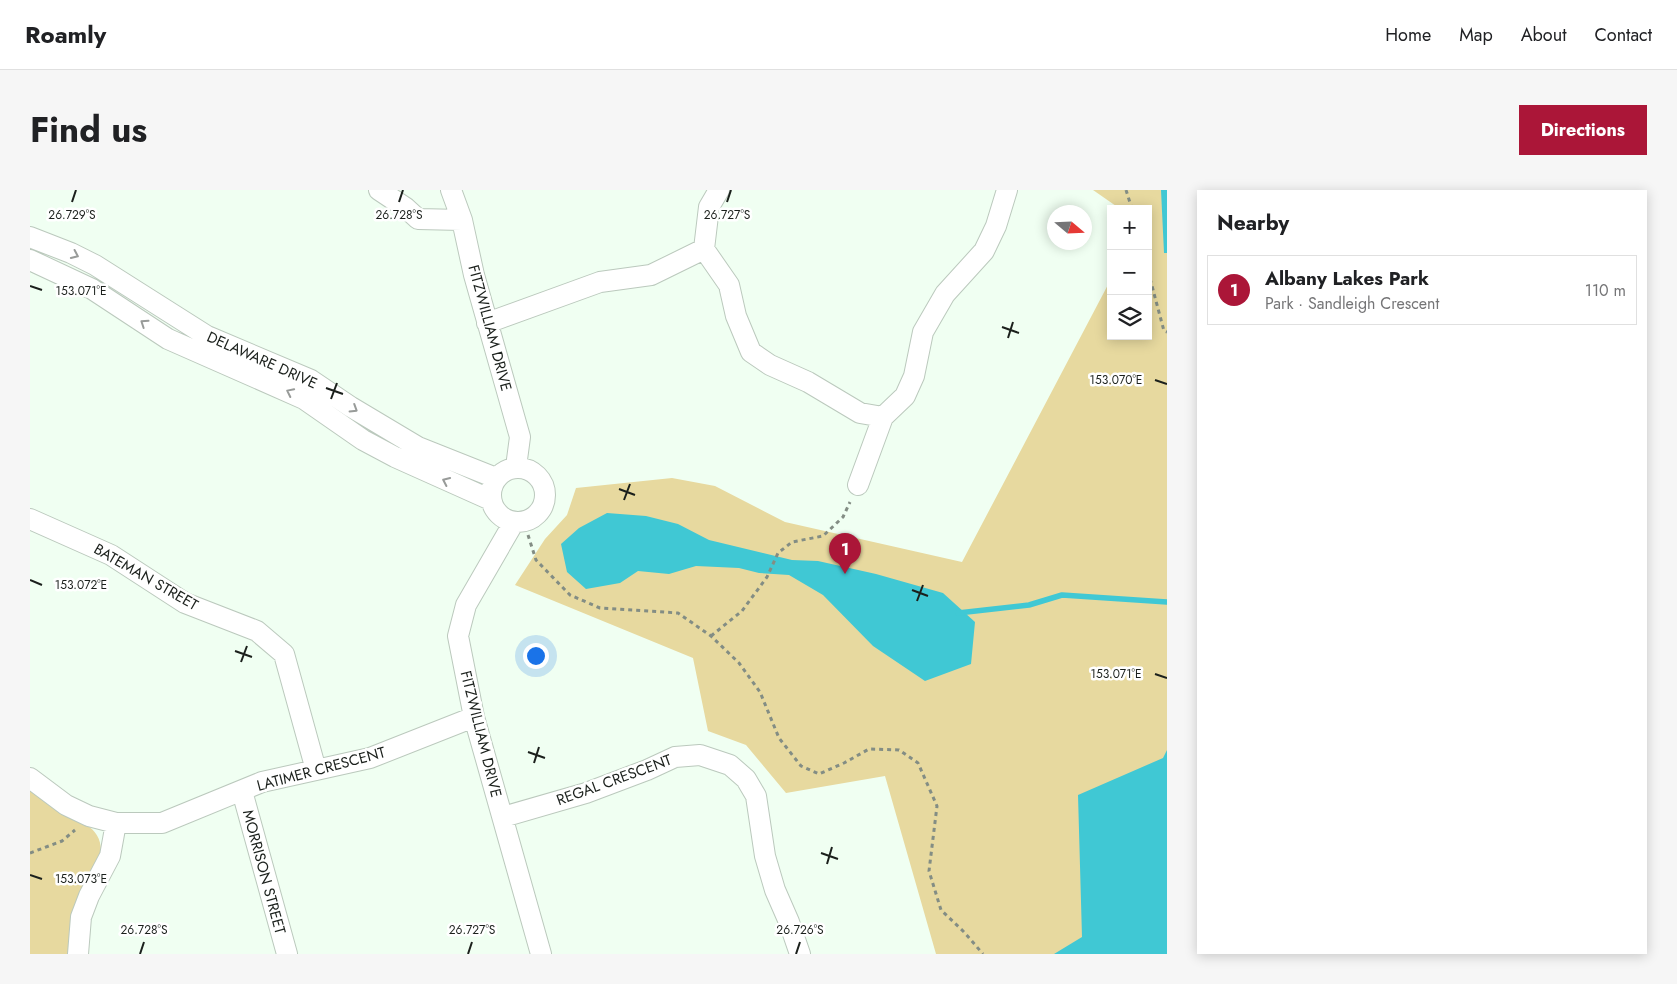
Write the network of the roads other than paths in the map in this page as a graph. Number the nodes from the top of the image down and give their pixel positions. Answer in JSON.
{"nodes":[{"id":1,"x":379,"y":190,"type":"edge"},
{"id":2,"x":719,"y":190,"type":"edge"},
{"id":3,"x":1007,"y":190,"type":"edge"},
{"id":4,"x":457,"y":205,"type":"edge"},
{"id":5,"x":30,"y":237,"type":"edge"},
{"id":6,"x":704,"y":249,"type":"junction"},
{"id":7,"x":30,"y":260,"type":"edge"},
{"id":8,"x":487,"y":323,"type":"junction"},
{"id":9,"x":883,"y":417,"type":"junction"},
{"id":10,"x":516,"y":467,"type":"junction"},
{"id":11,"x":496,"y":478,"type":"junction"},
{"id":12,"x":858,"y":485,"type":"road end"},
{"id":13,"x":491,"y":500,"type":"junction"},
{"id":14,"x":30,"y":519,"type":"edge"},
{"id":15,"x":519,"y":522,"type":"junction"},
{"id":16,"x":474,"y":717,"type":"junction"},
{"id":17,"x":316,"y":770,"type":"junction"},
{"id":18,"x":30,"y":778,"type":"edge"},
{"id":19,"x":242,"y":790,"type":"junction"},
{"id":20,"x":502,"y":817,"type":"junction"},
{"id":21,"x":116,"y":823,"type":"junction"},
{"id":22,"x":78,"y":954,"type":"edge"},
{"id":23,"x":287,"y":954,"type":"edge"},
{"id":24,"x":541,"y":954,"type":"edge"},
{"id":25,"x":800,"y":954,"type":"edge"}],
"edges":[{"from":1,"to":4,"type":"street"},
{"from":2,"to":6,"type":"street"},
{"from":3,"to":9,"type":"street"},
{"from":4,"to":8,"type":"street","name":"FITZWILLIAM DRIVE"},
{"from":5,"to":11,"type":"street","name":"DELAWARE DRIVE","one_way":true},
{"from":6,"to":8,"type":"street"},
{"from":6,"to":9,"type":"street"},
{"from":13,"to":7,"type":"street","name":"DELAWARE DRIVE","one_way":true},
{"from":8,"to":10,"type":"street","name":"FITZWILLIAM DRIVE"},
{"from":9,"to":12,"type":"street"},
{"from":10,"to":11,"type":"street"},
{"from":10,"to":15,"type":"street"},
{"from":11,"to":13,"type":"street"},
{"from":13,"to":15,"type":"street"},
{"from":14,"to":17,"type":"street","name":"BATEMAN STREET"},
{"from":15,"to":16,"type":"street","name":"FITZWILLIAM DRIVE"},
{"from":16,"to":17,"type":"street","name":"LATIMER CRESCENT"},
{"from":16,"to":20,"type":"street","name":"FITZWILLIAM DRIVE"},
{"from":17,"to":19,"type":"street","name":"LATIMER CRESCENT"},
{"from":18,"to":21,"type":"street","name":"LATIMER CRESCENT"},
{"from":19,"to":21,"type":"street","name":"LATIMER CRESCENT"},
{"from":19,"to":23,"type":"street","name":"MORRISON STREET"},
{"from":20,"to":24,"type":"street","name":"FITZWILLIAM DRIVE"},
{"from":20,"to":25,"type":"street","name":"REGAL CRESCENT"},
{"from":21,"to":22,"type":"street"}]}
